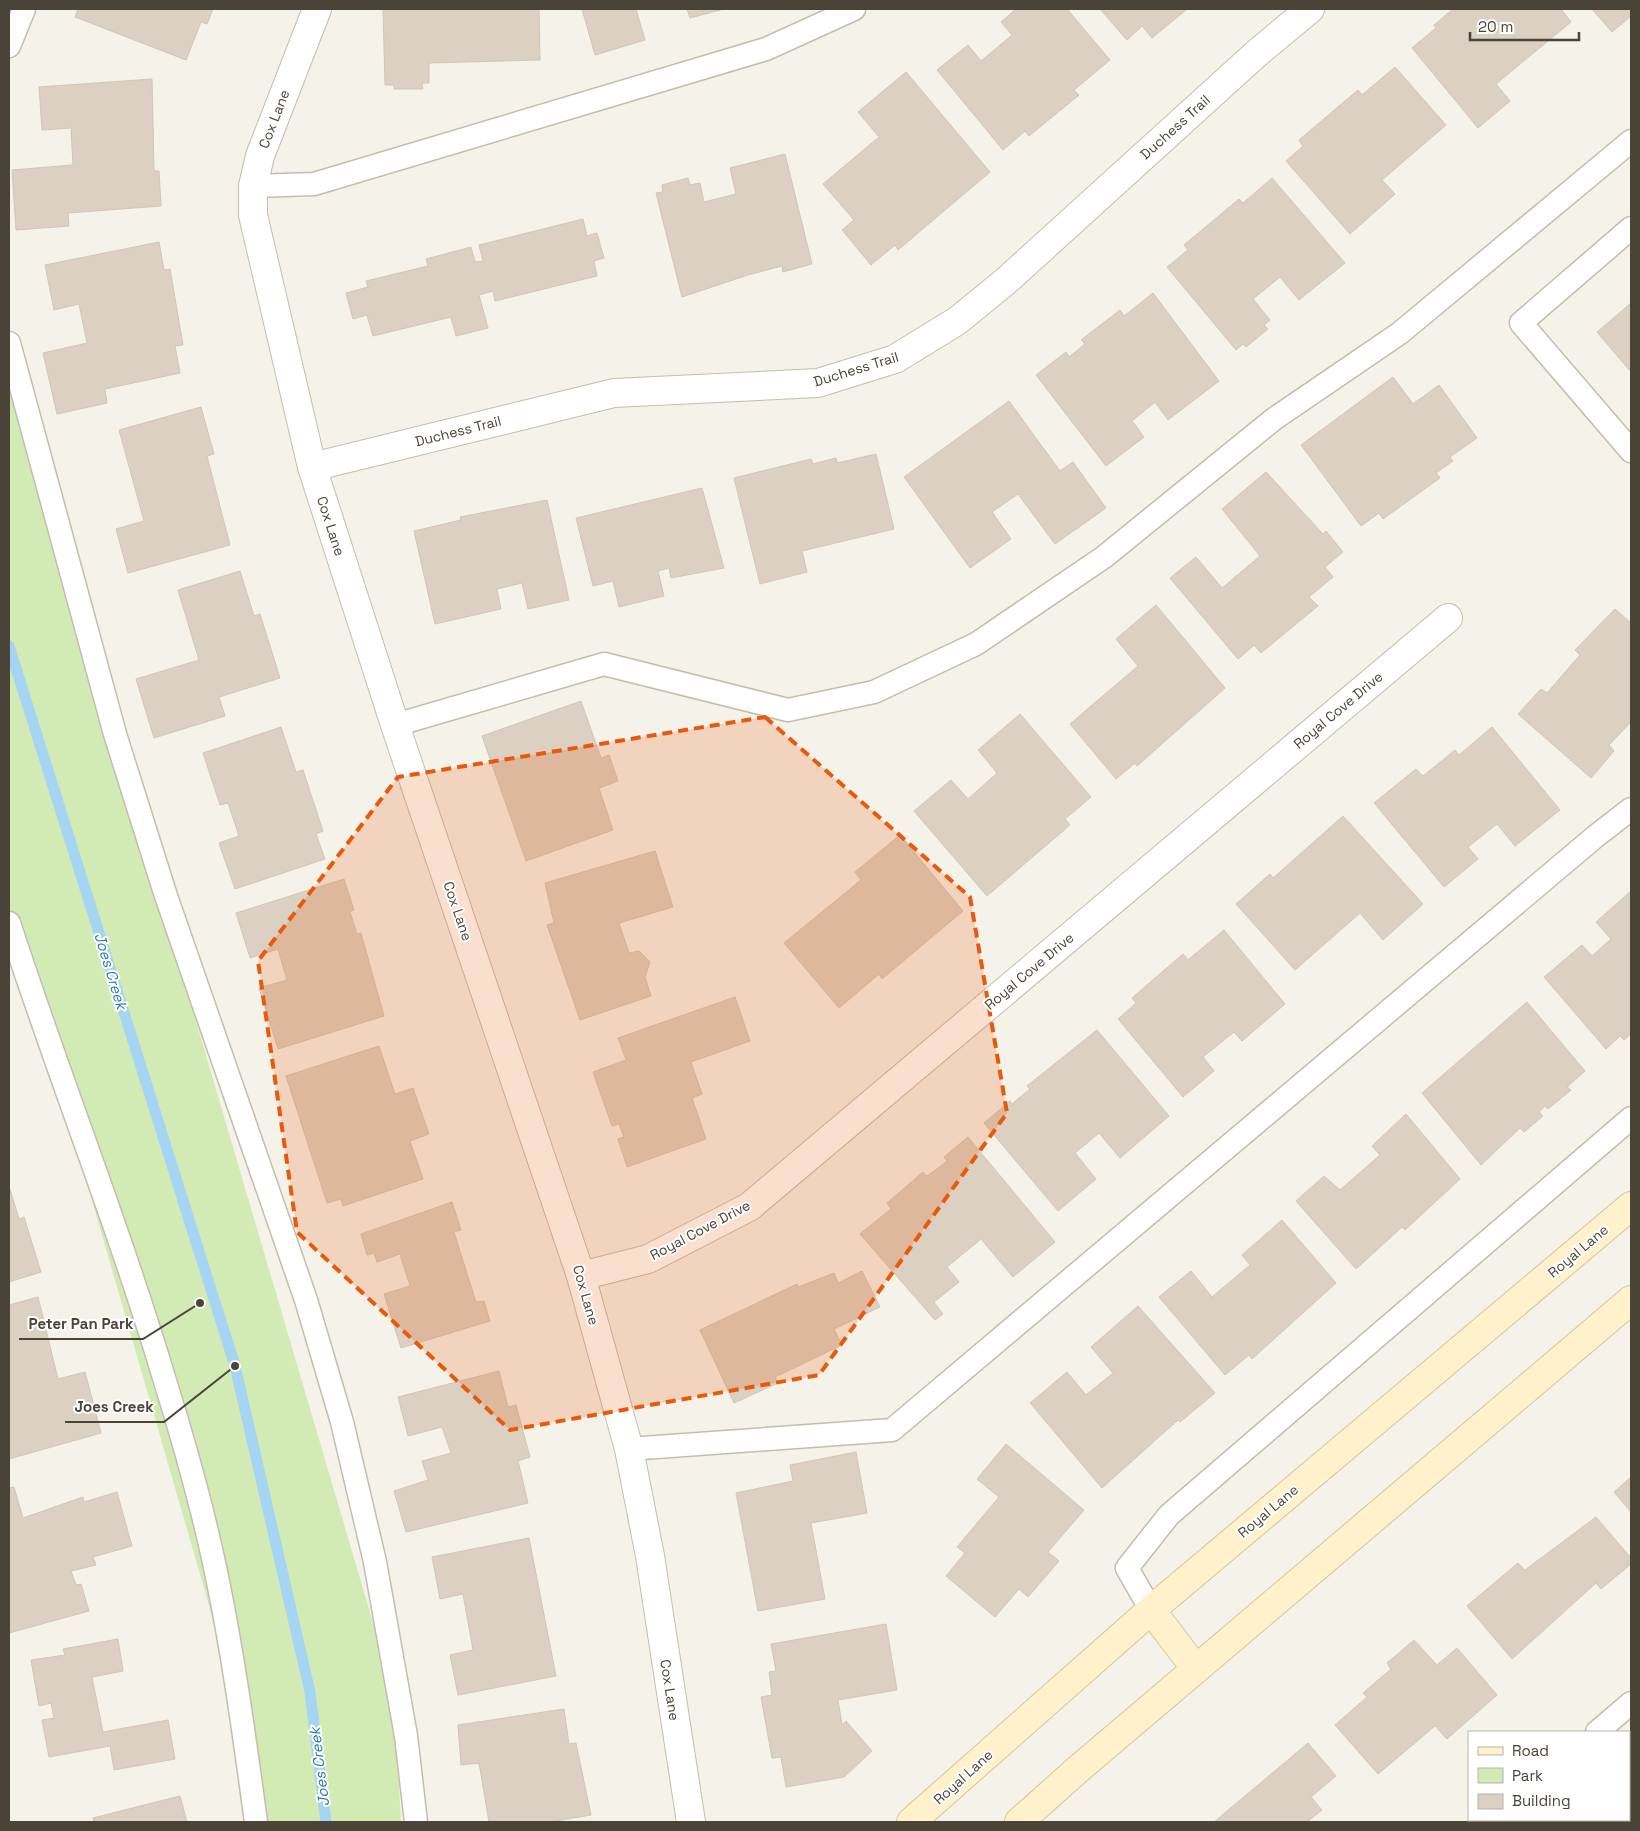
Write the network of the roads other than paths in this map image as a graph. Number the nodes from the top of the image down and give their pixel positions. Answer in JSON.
{"nodes":[{"id":1,"x":24,"y":9,"type":"edge"},
{"id":2,"x":317,"y":9,"type":"edge"},
{"id":3,"x":854,"y":9,"type":"edge"},
{"id":4,"x":1310,"y":9,"type":"edge"},
{"id":5,"x":9,"y":46,"type":"edge"},
{"id":6,"x":1631,"y":141,"type":"edge"},
{"id":7,"x":253,"y":186,"type":"junction"},
{"id":8,"x":1631,"y":228,"type":"edge"},
{"id":9,"x":9,"y":343,"type":"edge"},
{"id":10,"x":1631,"y":451,"type":"edge"},
{"id":11,"x":312,"y":467,"type":"junction"},
{"id":12,"x":1448,"y":618,"type":"dead end"},
{"id":13,"x":395,"y":725,"type":"junction"},
{"id":14,"x":1631,"y":809,"type":"edge"},
{"id":15,"x":9,"y":924,"type":"edge"},
{"id":16,"x":1631,"y":1118,"type":"edge"},
{"id":17,"x":1631,"y":1206,"type":"edge"},
{"id":18,"x":582,"y":1276,"type":"junction"},
{"id":19,"x":1631,"y":1300,"type":"edge"},
{"id":20,"x":629,"y":1449,"type":"junction"},
{"id":21,"x":1151,"y":1610,"type":"junction"},
{"id":22,"x":1196,"y":1669,"type":"junction"},
{"id":23,"x":1631,"y":1703,"type":"edge"},
{"id":24,"x":1598,"y":1731,"type":"edge"},
{"id":25,"x":256,"y":1822,"type":"edge"},
{"id":26,"x":416,"y":1822,"type":"edge"},
{"id":27,"x":691,"y":1822,"type":"edge"},
{"id":28,"x":911,"y":1822,"type":"edge"},
{"id":29,"x":1019,"y":1822,"type":"edge"}],
"edges":[{"from":1,"to":5,"type":"lane"},
{"from":2,"to":7,"type":"street","name":"Cox Lane"},
{"from":3,"to":7,"type":"lane"},
{"from":4,"to":11,"type":"street","name":"Duchess Trail"},
{"from":6,"to":13,"type":"lane"},
{"from":7,"to":11,"type":"street","name":"Cox Lane"},
{"from":8,"to":10,"type":"lane"},
{"from":9,"to":26,"type":"lane"},
{"from":11,"to":13,"type":"street","name":"Cox Lane"},
{"from":12,"to":18,"type":"street","name":"Royal Cove Drive"},
{"from":13,"to":18,"type":"street","name":"Cox Lane"},
{"from":14,"to":20,"type":"lane"},
{"from":15,"to":25,"type":"lane"},
{"from":16,"to":21,"type":"lane"},
{"from":17,"to":21,"type":"main road","name":"Royal Lane"},
{"from":18,"to":20,"type":"street","name":"Cox Lane"},
{"from":19,"to":22,"type":"main road"},
{"from":20,"to":27,"type":"street","name":"Cox Lane"},
{"from":21,"to":22,"type":"main road"},
{"from":21,"to":28,"type":"main road","name":"Royal Lane"},
{"from":22,"to":29,"type":"main road"},
{"from":23,"to":24,"type":"lane"}]}
